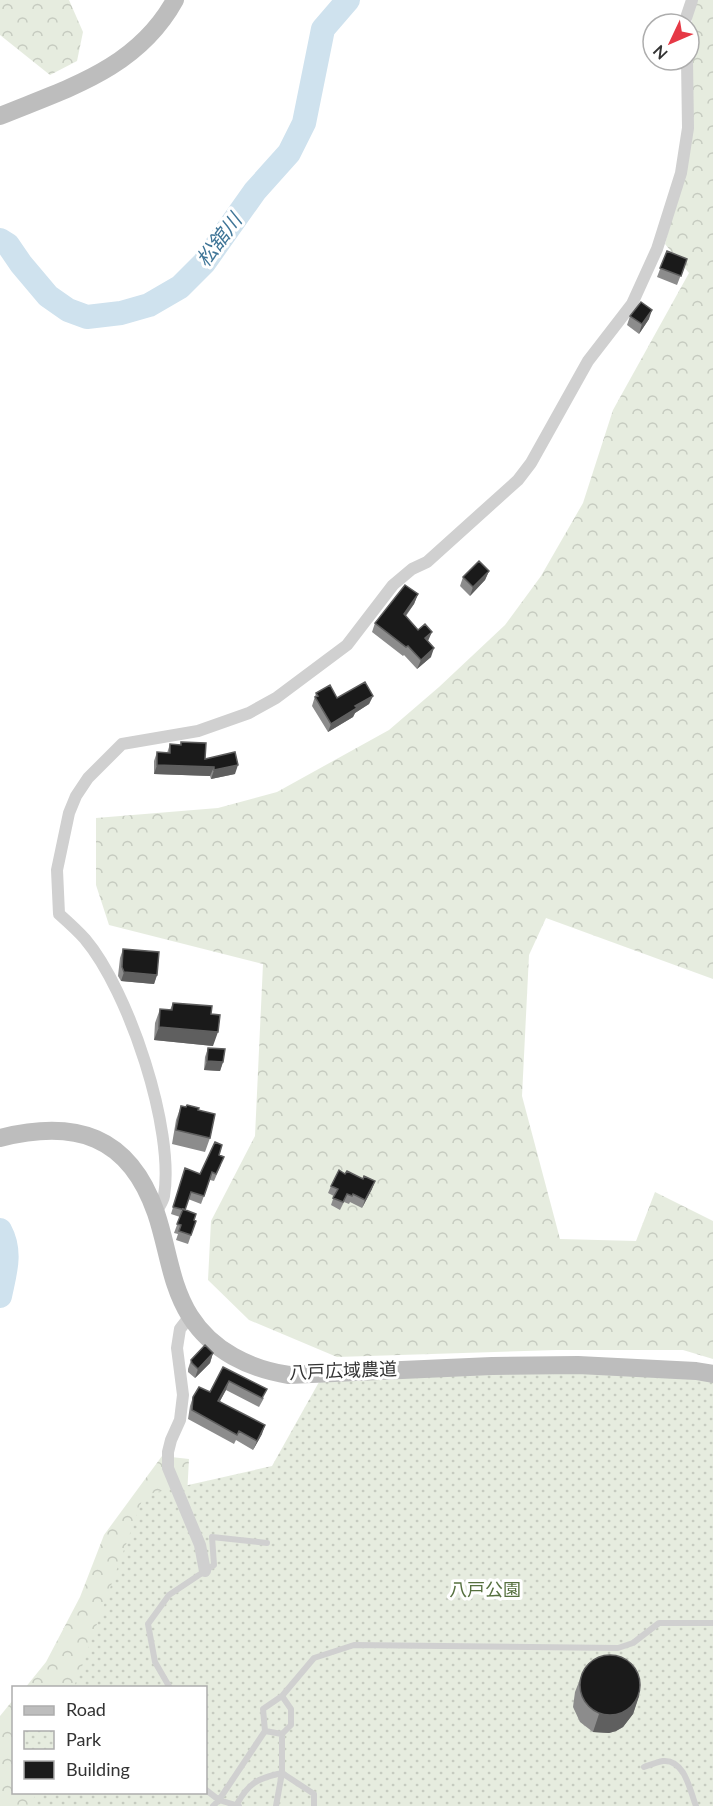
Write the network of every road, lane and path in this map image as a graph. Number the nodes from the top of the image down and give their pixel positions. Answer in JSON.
{"nodes":[{"id":1,"x":175,"y":0,"type":"edge"},
{"id":2,"x":687,"y":72,"type":"edge"},
{"id":3,"x":0,"y":116,"type":"edge"},
{"id":4,"x":0,"y":1138,"type":"edge"},
{"id":5,"x":156,"y":1213,"type":"junction"},
{"id":6,"x":190,"y":1316,"type":"junction"},
{"id":7,"x":713,"y":1374,"type":"edge"},
{"id":8,"x":267,"y":1543,"type":"dead end"},
{"id":9,"x":205,"y":1571,"type":"junction"},
{"id":10,"x":713,"y":1623,"type":"edge"},
{"id":11,"x":169,"y":1686,"type":"edge"},
{"id":12,"x":282,"y":1696,"type":"junction"},
{"id":13,"x":265,"y":1731,"type":"junction"},
{"id":14,"x":282,"y":1734,"type":"junction"},
{"id":15,"x":644,"y":1767,"type":"dead end"},
{"id":16,"x":282,"y":1773,"type":"junction"},
{"id":17,"x":207,"y":1791,"type":"edge"},
{"id":18,"x":219,"y":1800,"type":"junction"},
{"id":19,"x":213,"y":1806,"type":"edge"},
{"id":20,"x":237,"y":1806,"type":"edge"},
{"id":21,"x":276,"y":1806,"type":"edge"},
{"id":22,"x":314,"y":1806,"type":"edge"},
{"id":23,"x":696,"y":1806,"type":"edge"}],
"edges":[{"from":1,"to":3,"type":"street"},
{"from":2,"to":5,"type":"street"},
{"from":4,"to":5,"type":"street","name":"八戸広域農道"},
{"from":5,"to":6,"type":"street","name":"八戸広域農道"},
{"from":6,"to":7,"type":"street","name":"八戸広域農道"},
{"from":6,"to":9,"type":"street"},
{"from":8,"to":9,"type":"lane"},
{"from":9,"to":11,"type":"lane"},
{"from":10,"to":12,"type":"lane"},
{"from":12,"to":13,"type":"lane"},
{"from":12,"to":14,"type":"lane"},
{"from":13,"to":14,"type":"lane"},
{"from":13,"to":18,"type":"lane"},
{"from":14,"to":16,"type":"lane"},
{"from":15,"to":23,"type":"lane"},
{"from":16,"to":20,"type":"lane"},
{"from":16,"to":21,"type":"lane"},
{"from":16,"to":22,"type":"lane"},
{"from":17,"to":18,"type":"lane"},
{"from":18,"to":19,"type":"lane"},
{"from":18,"to":20,"type":"lane"}]}
